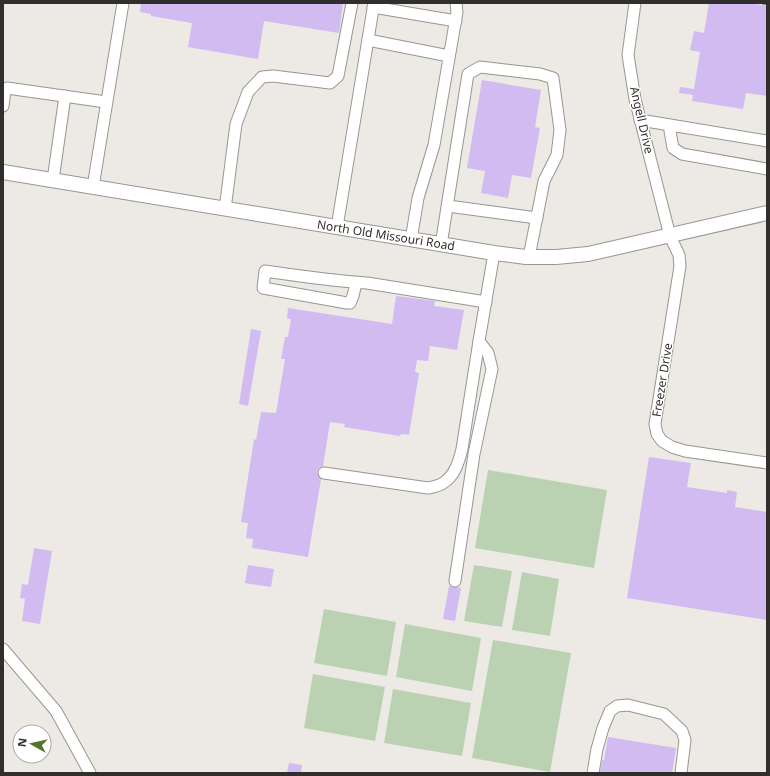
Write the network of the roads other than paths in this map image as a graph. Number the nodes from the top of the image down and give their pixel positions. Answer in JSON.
{"nodes":[{"id":1,"x":123,"y":3,"type":"edge"},
{"id":2,"x":352,"y":3,"type":"edge"},
{"id":3,"x":456,"y":3,"type":"edge"},
{"id":4,"x":635,"y":3,"type":"edge"},
{"id":5,"x":374,"y":5,"type":"edge"},
{"id":6,"x":456,"y":21,"type":"junction"},
{"id":7,"x":368,"y":40,"type":"junction"},
{"id":8,"x":449,"y":56,"type":"junction"},
{"id":9,"x":65,"y":96,"type":"junction"},
{"id":10,"x":106,"y":102,"type":"junction"},
{"id":11,"x":3,"y":106,"type":"edge"},
{"id":12,"x":640,"y":120,"type":"junction"},
{"id":13,"x":670,"y":125,"type":"junction"},
{"id":14,"x":767,"y":141,"type":"edge"},
{"id":15,"x":767,"y":169,"type":"edge"},
{"id":16,"x":3,"y":172,"type":"edge"},
{"id":17,"x":53,"y":180,"type":"junction"},
{"id":18,"x":93,"y":187,"type":"junction"},
{"id":19,"x":448,"y":206,"type":"junction"},
{"id":20,"x":225,"y":209,"type":"junction"},
{"id":21,"x":767,"y":213,"type":"edge"},
{"id":22,"x":537,"y":218,"type":"junction"},
{"id":23,"x":337,"y":227,"type":"junction"},
{"id":24,"x":670,"y":236,"type":"junction"},
{"id":25,"x":411,"y":240,"type":"junction"},
{"id":26,"x":441,"y":245,"type":"junction"},
{"id":27,"x":494,"y":254,"type":"junction"},
{"id":28,"x":529,"y":257,"type":"junction"},
{"id":29,"x":356,"y":283,"type":"junction"},
{"id":30,"x":486,"y":302,"type":"junction"},
{"id":31,"x":479,"y":341,"type":"junction"},
{"id":32,"x":767,"y":463,"type":"edge"},
{"id":33,"x":324,"y":473,"type":"dead end"},
{"id":34,"x":456,"y":582,"type":"dead end"},
{"id":35,"x":3,"y":649,"type":"edge"},
{"id":36,"x":90,"y":773,"type":"edge"},
{"id":37,"x":593,"y":773,"type":"edge"},
{"id":38,"x":681,"y":773,"type":"edge"}],
"edges":[{"from":1,"to":10,"type":"street"},
{"from":2,"to":20,"type":"street"},
{"from":3,"to":6,"type":"street"},
{"from":4,"to":12,"type":"street","name":"Angell Drive"},
{"from":5,"to":6,"type":"street"},
{"from":5,"to":7,"type":"street"},
{"from":6,"to":8,"type":"street"},
{"from":7,"to":8,"type":"street"},
{"from":7,"to":23,"type":"street"},
{"from":8,"to":25,"type":"street"},
{"from":9,"to":10,"type":"street"},
{"from":9,"to":11,"type":"street"},
{"from":9,"to":17,"type":"street"},
{"from":10,"to":18,"type":"street"},
{"from":12,"to":13,"type":"street"},
{"from":12,"to":24,"type":"street","name":"Angell Drive"},
{"from":13,"to":14,"type":"street"},
{"from":13,"to":15,"type":"street"},
{"from":16,"to":17,"type":"main road","name":"North Old Missouri Road"},
{"from":17,"to":18,"type":"main road","name":"North Old Missouri Road"},
{"from":18,"to":20,"type":"main road","name":"North Old Missouri Road"},
{"from":19,"to":22,"type":"street"},
{"from":19,"to":22,"type":"street"},
{"from":19,"to":26,"type":"street"},
{"from":20,"to":23,"type":"main road","name":"North Old Missouri Road"},
{"from":21,"to":24,"type":"main road","name":"North Old Missouri Road"},
{"from":22,"to":28,"type":"street"},
{"from":23,"to":25,"type":"main road","name":"North Old Missouri Road"},
{"from":24,"to":28,"type":"main road","name":"North Old Missouri Road"},
{"from":24,"to":32,"type":"street","name":"Freezer Drive"},
{"from":25,"to":26,"type":"main road","name":"North Old Missouri Road"},
{"from":26,"to":27,"type":"main road","name":"North Old Missouri Road"},
{"from":27,"to":28,"type":"main road","name":"North Old Missouri Road"},
{"from":27,"to":30,"type":"street"},
{"from":29,"to":29,"type":"street"},
{"from":29,"to":30,"type":"street"},
{"from":30,"to":31,"type":"street"},
{"from":31,"to":33,"type":"street"},
{"from":31,"to":34,"type":"street"},
{"from":35,"to":36,"type":"street"},
{"from":37,"to":38,"type":"street"}]}
